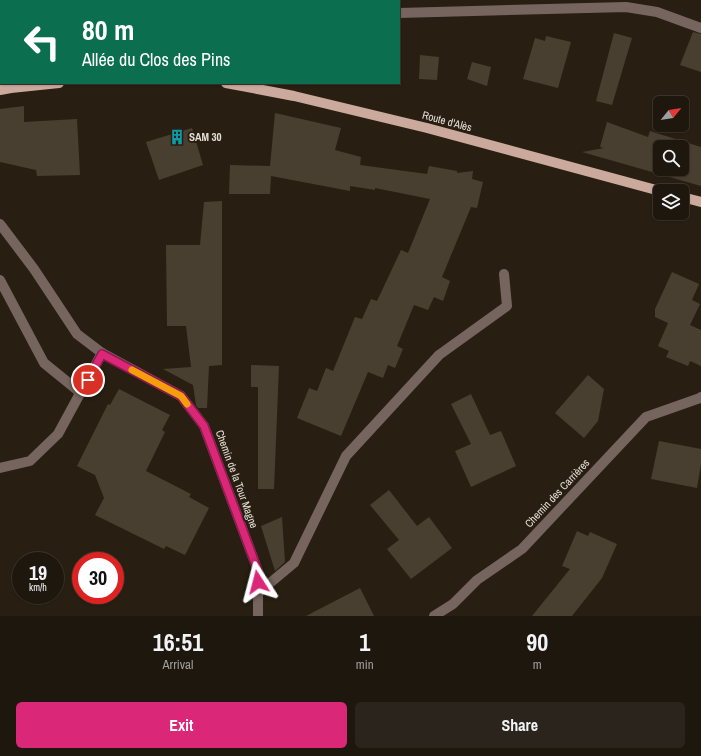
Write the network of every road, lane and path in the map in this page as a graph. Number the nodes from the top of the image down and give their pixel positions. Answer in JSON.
{"nodes":[{"id":1,"x":400,"y":13,"type":"edge"},
{"id":2,"x":701,"y":28,"type":"edge"},
{"id":3,"x":49,"y":84,"type":"edge"},
{"id":4,"x":231,"y":84,"type":"edge"},
{"id":5,"x":0,"y":90,"type":"edge"},
{"id":6,"x":653,"y":189,"type":"edge"},
{"id":7,"x":689,"y":199,"type":"edge"},
{"id":8,"x":701,"y":202,"type":"edge"},
{"id":9,"x":0,"y":224,"type":"edge"},
{"id":10,"x":504,"y":274,"type":"dead end"},
{"id":11,"x":0,"y":280,"type":"edge"},
{"id":12,"x":102,"y":354,"type":"junction"},
{"id":13,"x":80,"y":393,"type":"junction"},
{"id":14,"x":701,"y":396,"type":"edge"},
{"id":15,"x":0,"y":468,"type":"edge"},
{"id":16,"x":258,"y":593,"type":"junction"},
{"id":17,"x":258,"y":616,"type":"edge"},
{"id":18,"x":434,"y":616,"type":"edge"}],
"edges":[{"from":1,"to":2,"type":"street"},
{"from":3,"to":5,"type":"main road"},
{"from":4,"to":6,"type":"main road","name":"Route d'Alès"},
{"from":7,"to":8,"type":"main road"},
{"from":9,"to":12,"type":"street","name":"Chemin de la Tour Magne"},
{"from":10,"to":16,"type":"street"},
{"from":11,"to":13,"type":"street"},
{"from":12,"to":13,"type":"street"},
{"from":12,"to":16,"type":"street","name":"Chemin de la Tour Magne"},
{"from":13,"to":15,"type":"street"},
{"from":14,"to":18,"type":"street","name":"Chemin des Carrières"},
{"from":16,"to":17,"type":"street","name":"Chemin de la Tour Magne"}]}
